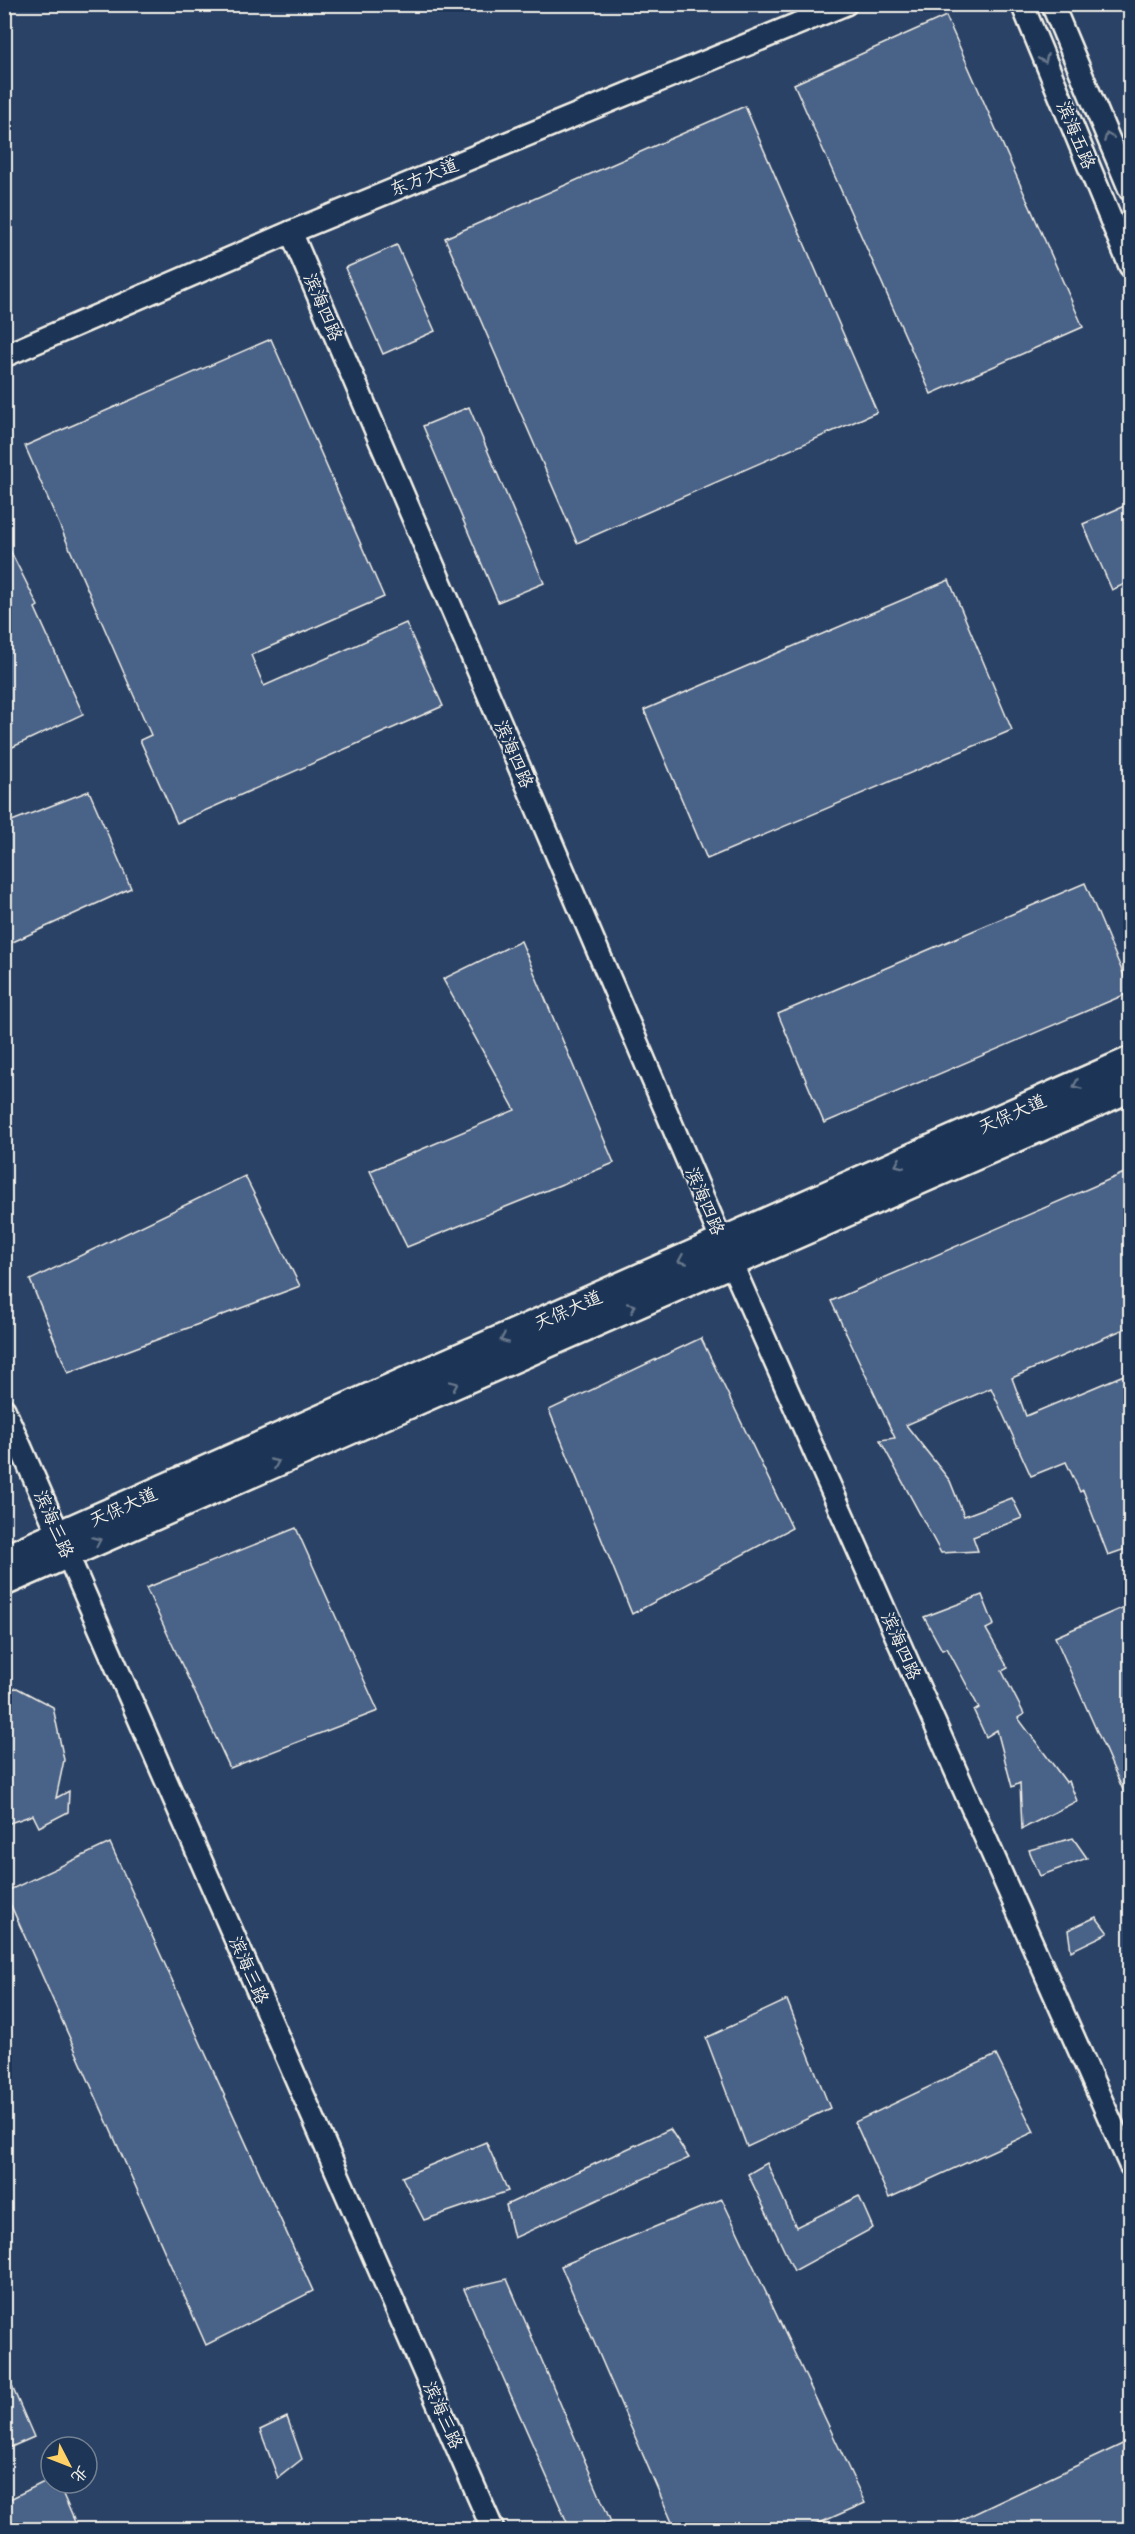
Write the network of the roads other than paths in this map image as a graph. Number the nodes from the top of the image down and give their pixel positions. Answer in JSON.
{"nodes":[{"id":1,"x":846,"y":4,"type":"edge"},
{"id":2,"x":1022,"y":4,"type":"edge"},
{"id":3,"x":1052,"y":4,"type":"edge"},
{"id":4,"x":1131,"y":190,"type":"edge"},
{"id":5,"x":291,"y":231,"type":"junction"},
{"id":6,"x":1131,"y":266,"type":"edge"},
{"id":7,"x":4,"y":356,"type":"edge"},
{"id":8,"x":1131,"y":1061,"type":"edge"},
{"id":9,"x":1131,"y":1088,"type":"edge"},
{"id":10,"x":727,"y":1252,"type":"junction"},
{"id":11,"x":4,"y":1409,"type":"edge"},
{"id":12,"x":63,"y":1545,"type":"junction"},
{"id":13,"x":4,"y":1559,"type":"edge"},
{"id":14,"x":4,"y":1582,"type":"edge"},
{"id":15,"x":1131,"y":2166,"type":"edge"},
{"id":16,"x":493,"y":2529,"type":"edge"}],
"edges":[{"from":1,"to":5,"type":"street","name":"东方大道"},
{"from":2,"to":6,"type":"street","name":"滨海五路","one_way":true},
{"from":4,"to":3,"type":"street","name":"滨海五路","one_way":true},
{"from":5,"to":7,"type":"street","name":"东方大道"},
{"from":5,"to":10,"type":"street","name":"滨海四路"},
{"from":8,"to":10,"type":"main road","name":"天保大道","one_way":true},
{"from":9,"to":10,"type":"main road","name":"天保大道"},
{"from":10,"to":12,"type":"main road","name":"天保大道"},
{"from":10,"to":15,"type":"street","name":"滨海四路"},
{"from":11,"to":12,"type":"street","name":"滨海三路"},
{"from":12,"to":13,"type":"main road","name":"天保大道"},
{"from":12,"to":14,"type":"main road","name":"天保大道"},
{"from":12,"to":16,"type":"street","name":"滨海三路"}]}
